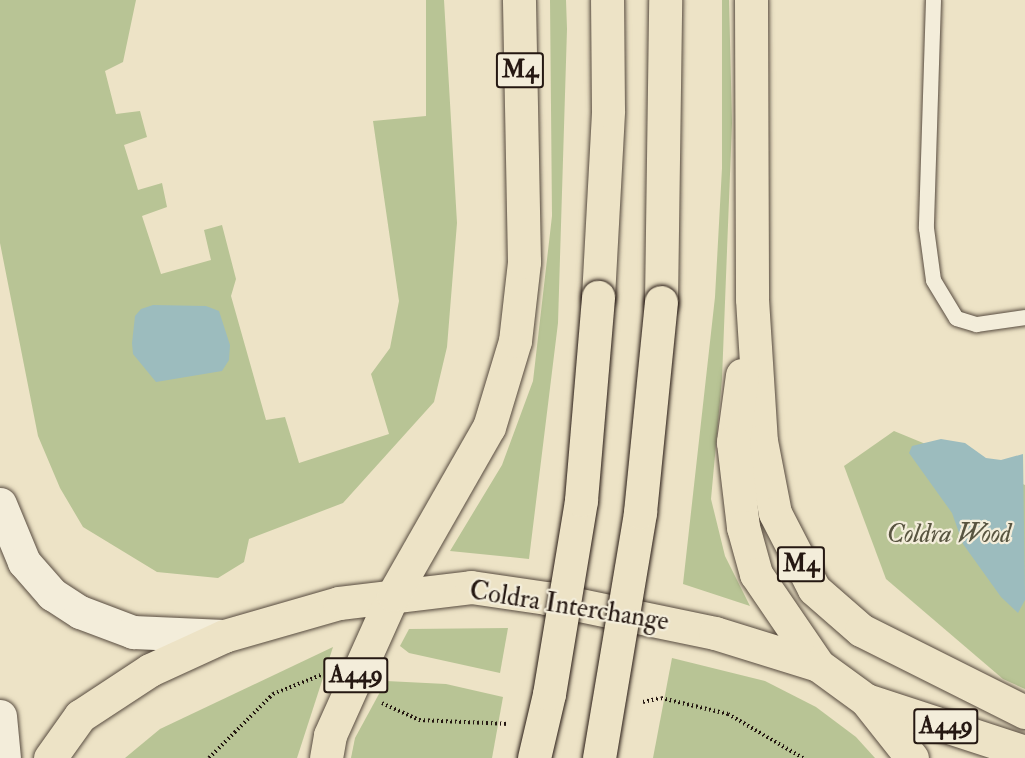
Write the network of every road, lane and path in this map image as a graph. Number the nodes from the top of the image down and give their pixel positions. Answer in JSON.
{"nodes":[{"id":1,"x":519,"y":0,"type":"edge"},
{"id":2,"x":607,"y":0,"type":"edge"},
{"id":3,"x":666,"y":0,"type":"edge"},
{"id":4,"x":751,"y":0,"type":"edge"},
{"id":5,"x":933,"y":0,"type":"edge"},
{"id":6,"x":752,"y":299,"type":"junction"},
{"id":7,"x":1025,"y":306,"type":"edge"},
{"id":8,"x":1020,"y":318,"type":"edge"},
{"id":9,"x":0,"y":504,"type":"edge"},
{"id":10,"x":393,"y":595,"type":"junction"},
{"id":11,"x":224,"y":636,"type":"junction"},
{"id":12,"x":818,"y":665,"type":"junction"},
{"id":13,"x":350,"y":688,"type":"junction"},
{"id":14,"x":866,"y":700,"type":"junction"},
{"id":15,"x":639,"y":703,"type":"dead end"},
{"id":16,"x":1025,"y":712,"type":"edge"},
{"id":17,"x":0,"y":717,"type":"edge"},
{"id":18,"x":514,"y":724,"type":"dead end"},
{"id":19,"x":1025,"y":752,"type":"edge"},
{"id":20,"x":4,"y":758,"type":"edge"},
{"id":21,"x":50,"y":758,"type":"edge"},
{"id":22,"x":209,"y":758,"type":"edge"},
{"id":23,"x":326,"y":758,"type":"edge"},
{"id":24,"x":534,"y":758,"type":"edge"},
{"id":25,"x":599,"y":758,"type":"edge"},
{"id":26,"x":803,"y":758,"type":"edge"},
{"id":27,"x":912,"y":758,"type":"edge"}],
"edges":[{"from":1,"to":10,"type":"highway","number":"M4"},
{"from":2,"to":24,"type":"highway","bridge":true},
{"from":3,"to":25,"type":"highway","bridge":true},
{"from":4,"to":6,"type":"highway","number":"M4"},
{"from":5,"to":8,"type":"lane"},
{"from":6,"to":12,"type":"highway","number":"M4"},
{"from":6,"to":16,"type":"highway","number":"M4"},
{"from":7,"to":8,"type":"lane"},
{"from":9,"to":11,"type":"main road"},
{"from":10,"to":11,"type":"highway","name":"Coldra Interchange"},
{"from":10,"to":12,"type":"highway","name":"Coldra Interchange"},
{"from":10,"to":13,"type":"highway","number":"A449"},
{"from":11,"to":21,"type":"highway","name":"Coldra Interchange"},
{"from":12,"to":14,"type":"highway","name":"Coldra Interchange"},
{"from":13,"to":18,"type":"path"},
{"from":13,"to":22,"type":"path"},
{"from":13,"to":23,"type":"highway","number":"A449"},
{"from":14,"to":19,"type":"highway","number":"A449"},
{"from":14,"to":27,"type":"highway","name":"Coldra Interchange"},
{"from":15,"to":26,"type":"path"},
{"from":17,"to":20,"type":"main road"}]}
